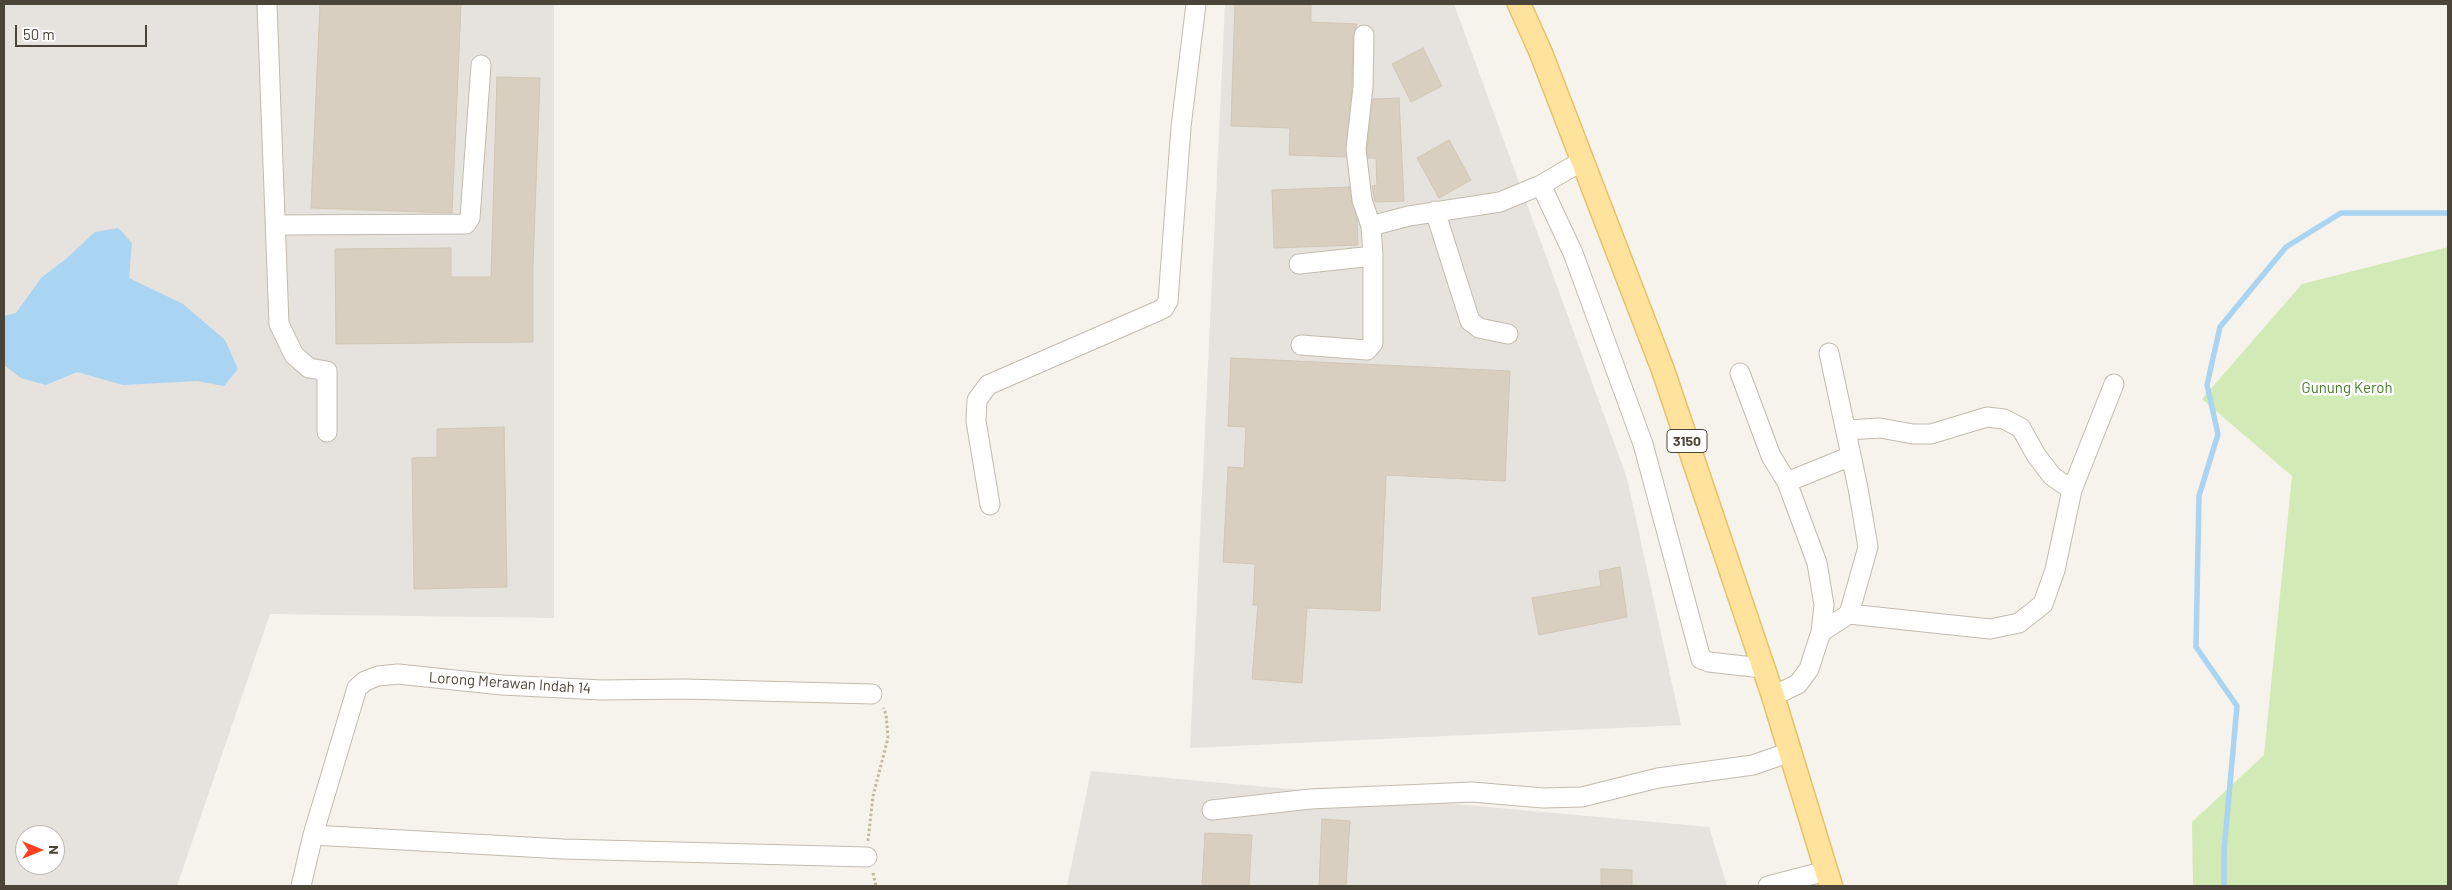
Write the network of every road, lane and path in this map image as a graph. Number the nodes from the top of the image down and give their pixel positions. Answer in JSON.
{"nodes":[{"id":1,"x":267,"y":4,"type":"edge"},
{"id":2,"x":1196,"y":4,"type":"edge"},
{"id":3,"x":1519,"y":4,"type":"edge"},
{"id":4,"x":1364,"y":35,"type":"dead end"},
{"id":5,"x":480,"y":65,"type":"dead end"},
{"id":6,"x":1582,"y":161,"type":"junction"},
{"id":7,"x":1541,"y":185,"type":"junction"},
{"id":8,"x":1435,"y":211,"type":"junction"},
{"id":9,"x":277,"y":225,"type":"junction"},
{"id":10,"x":1372,"y":226,"type":"junction"},
{"id":11,"x":1373,"y":256,"type":"junction"},
{"id":12,"x":1299,"y":264,"type":"dead end"},
{"id":13,"x":1508,"y":334,"type":"dead end"},
{"id":14,"x":1301,"y":345,"type":"dead end"},
{"id":15,"x":1829,"y":353,"type":"dead end"},
{"id":16,"x":1740,"y":373,"type":"dead end"},
{"id":17,"x":2114,"y":384,"type":"dead end"},
{"id":18,"x":1846,"y":430,"type":"junction"},
{"id":19,"x":328,"y":432,"type":"dead end"},
{"id":20,"x":1851,"y":456,"type":"junction"},
{"id":21,"x":1787,"y":482,"type":"junction"},
{"id":22,"x":2072,"y":490,"type":"junction"},
{"id":23,"x":990,"y":505,"type":"dead end"},
{"id":24,"x":1849,"y":614,"type":"junction"},
{"id":25,"x":1821,"y":632,"type":"junction"},
{"id":26,"x":1762,"y":668,"type":"junction"},
{"id":27,"x":872,"y":694,"type":"joint"},
{"id":28,"x":1773,"y":696,"type":"junction"},
{"id":29,"x":1790,"y":752,"type":"junction"},
{"id":30,"x":1212,"y":810,"type":"dead end"},
{"id":31,"x":313,"y":835,"type":"junction"},
{"id":32,"x":867,"y":857,"type":"joint"},
{"id":33,"x":1829,"y":878,"type":"edge"},
{"id":34,"x":301,"y":886,"type":"edge"},
{"id":35,"x":1768,"y":886,"type":"edge"}],
"edges":[{"from":1,"to":9,"type":"street"},
{"from":2,"to":23,"type":"street"},
{"from":3,"to":6,"type":"main road","number":"3150"},
{"from":4,"to":10,"type":"street"},
{"from":5,"to":9,"type":"street"},
{"from":6,"to":7,"type":"street"},
{"from":6,"to":26,"type":"main road","number":"3150"},
{"from":7,"to":8,"type":"street"},
{"from":7,"to":26,"type":"street"},
{"from":8,"to":10,"type":"street"},
{"from":8,"to":13,"type":"street"},
{"from":9,"to":19,"type":"street"},
{"from":10,"to":11,"type":"street"},
{"from":11,"to":12,"type":"street"},
{"from":11,"to":14,"type":"street"},
{"from":15,"to":18,"type":"street"},
{"from":16,"to":21,"type":"street"},
{"from":17,"to":22,"type":"street"},
{"from":18,"to":20,"type":"street"},
{"from":18,"to":22,"type":"street"},
{"from":20,"to":21,"type":"street"},
{"from":20,"to":24,"type":"street"},
{"from":21,"to":25,"type":"street"},
{"from":22,"to":24,"type":"street"},
{"from":24,"to":25,"type":"street"},
{"from":25,"to":28,"type":"street"},
{"from":26,"to":28,"type":"main road","number":"3150"},
{"from":27,"to":31,"type":"street","name":"Lorong Merawan Indah 14"},
{"from":27,"to":32,"type":"path"},
{"from":28,"to":29,"type":"main road","number":"3150"},
{"from":29,"to":30,"type":"street"},
{"from":29,"to":33,"type":"main road","number":"3150"},
{"from":31,"to":32,"type":"street"},
{"from":31,"to":34,"type":"street","name":"Lorong Merawan Indah 14"},
{"from":33,"to":35,"type":"street"}]}
